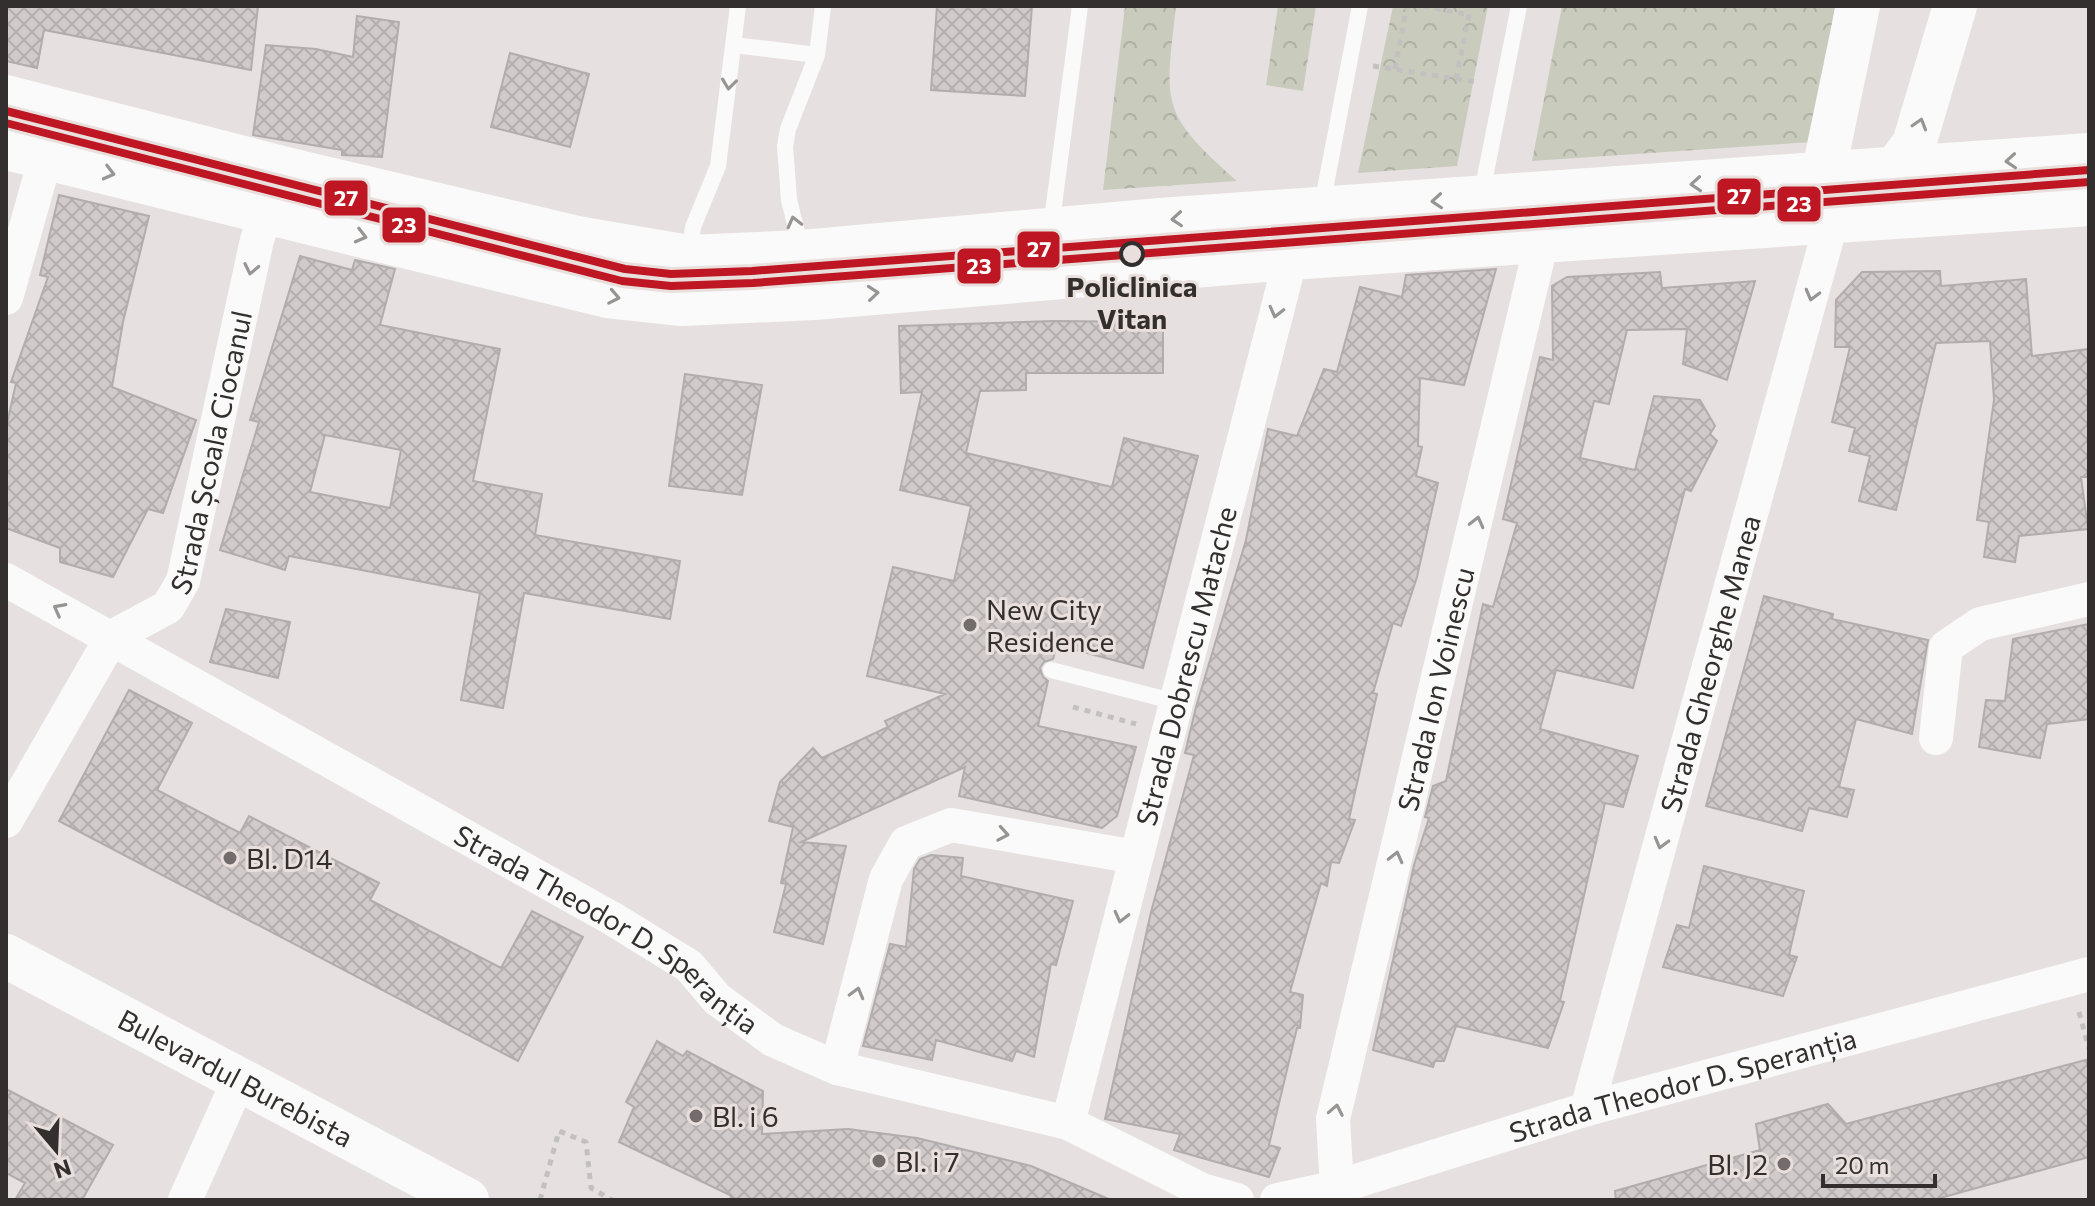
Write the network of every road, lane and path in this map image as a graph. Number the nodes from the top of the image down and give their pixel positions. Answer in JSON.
{"nodes":[{"id":1,"x":738,"y":6,"type":"edge"},
{"id":2,"x":823,"y":6,"type":"edge"},
{"id":3,"x":1080,"y":6,"type":"edge"},
{"id":4,"x":1360,"y":6,"type":"edge"},
{"id":5,"x":1407,"y":6,"type":"edge"},
{"id":6,"x":1423,"y":6,"type":"edge"},
{"id":7,"x":1471,"y":6,"type":"edge"},
{"id":8,"x":1519,"y":6,"type":"edge"},
{"id":9,"x":1858,"y":6,"type":"edge"},
{"id":10,"x":1955,"y":6,"type":"edge"},
{"id":11,"x":1438,"y":7,"type":"edge"},
{"id":12,"x":1469,"y":15,"type":"junction"},
{"id":13,"x":734,"y":45,"type":"junction"},
{"id":14,"x":817,"y":55,"type":"junction"},
{"id":15,"x":1350,"y":62,"type":"junction"},
{"id":16,"x":1395,"y":69,"type":"junction"},
{"id":17,"x":1456,"y":79,"type":"junction"},
{"id":18,"x":1502,"y":86,"type":"junction"},
{"id":19,"x":6,"y":97,"type":"edge"},
{"id":20,"x":59,"y":110,"type":"junction"},
{"id":21,"x":26,"y":152,"type":"edge"},
{"id":22,"x":2089,"y":155,"type":"edge"},
{"id":23,"x":282,"y":168,"type":"junction"},
{"id":24,"x":1898,"y":169,"type":"junction"},
{"id":25,"x":1823,"y":175,"type":"junction"},
{"id":26,"x":1553,"y":194,"type":"junction"},
{"id":27,"x":1480,"y":199,"type":"junction"},
{"id":28,"x":2089,"y":204,"type":"edge"},
{"id":29,"x":1312,"y":209,"type":"junction"},
{"id":30,"x":266,"y":212,"type":"junction"},
{"id":31,"x":1832,"y":220,"type":"junction"},
{"id":32,"x":1051,"y":230,"type":"junction"},
{"id":33,"x":1545,"y":240,"type":"junction"},
{"id":34,"x":802,"y":252,"type":"junction"},
{"id":35,"x":688,"y":257,"type":"junction"},
{"id":36,"x":1290,"y":258,"type":"junction"},
{"id":37,"x":6,"y":298,"type":"edge"},
{"id":38,"x":814,"y":298,"type":"junction"},
{"id":39,"x":682,"y":304,"type":"junction"},
{"id":40,"x":6,"y":580,"type":"edge"},
{"id":41,"x":2089,"y":599,"type":"edge"},
{"id":42,"x":112,"y":637,"type":"junction"},
{"id":43,"x":1051,"y":670,"type":"dead end"},
{"id":44,"x":1058,"y":703,"type":"dead end"},
{"id":45,"x":1172,"y":717,"type":"junction"},
{"id":46,"x":1936,"y":738,"type":"dead end"},
{"id":47,"x":6,"y":821,"type":"edge"},
{"id":48,"x":1136,"y":857,"type":"junction"},
{"id":49,"x":6,"y":956,"type":"edge"},
{"id":50,"x":2089,"y":974,"type":"edge"},
{"id":51,"x":837,"y":1068,"type":"junction"},
{"id":52,"x":238,"y":1082,"type":"junction"},
{"id":53,"x":1587,"y":1109,"type":"junction"},
{"id":54,"x":1068,"y":1123,"type":"junction"},
{"id":55,"x":1337,"y":1187,"type":"junction"},
{"id":56,"x":185,"y":1200,"type":"edge"},
{"id":57,"x":467,"y":1200,"type":"edge"},
{"id":58,"x":540,"y":1200,"type":"edge"},
{"id":59,"x":612,"y":1200,"type":"edge"},
{"id":60,"x":1237,"y":1200,"type":"edge"},
{"id":61,"x":1277,"y":1200,"type":"edge"}],
"edges":[{"from":1,"to":13,"type":"lane"},
{"from":2,"to":14,"type":"lane"},
{"from":3,"to":32,"type":"lane"},
{"from":4,"to":15,"type":"lane"},
{"from":5,"to":16,"type":"path"},
{"from":6,"to":11,"type":"path"},
{"from":7,"to":12,"type":"path"},
{"from":8,"to":18,"type":"lane"},
{"from":9,"to":25,"type":"main road"},
{"from":24,"to":10,"type":"main road","one_way":true},
{"from":11,"to":12,"type":"path"},
{"from":12,"to":17,"type":"path"},
{"from":13,"to":14,"type":"lane"},
{"from":13,"to":35,"type":"lane","one_way":true},
{"from":34,"to":14,"type":"lane","one_way":true},
{"from":15,"to":16,"type":"path"},
{"from":15,"to":29,"type":"lane"},
{"from":16,"to":17,"type":"path"},
{"from":17,"to":18,"type":"path"},
{"from":18,"to":27,"type":"lane"},
{"from":19,"to":20,"type":"main road"},
{"from":20,"to":21,"type":"street"},
{"from":20,"to":23,"type":"main road"},
{"from":21,"to":30,"type":"main road","one_way":true},
{"from":21,"to":37,"type":"street"},
{"from":22,"to":24,"type":"main road","one_way":true},
{"from":23,"to":30,"type":"street","name":"Strada Școala Ciocanul"},
{"from":23,"to":35,"type":"main road"},
{"from":24,"to":25,"type":"main road"},
{"from":24,"to":31,"type":"main road"},
{"from":25,"to":26,"type":"main road","one_way":true},
{"from":25,"to":31,"type":"main road"},
{"from":26,"to":27,"type":"main road"},
{"from":26,"to":33,"type":"street","name":"Strada Ion Voinescu"},
{"from":27,"to":29,"type":"main road","one_way":true},
{"from":28,"to":31,"type":"main road"},
{"from":29,"to":32,"type":"main road","one_way":true},
{"from":29,"to":36,"type":"street","name":"Strada Dobrescu Matache"},
{"from":30,"to":39,"type":"main road","one_way":true},
{"from":30,"to":42,"type":"street","name":"Strada Școala Ciocanul","one_way":true},
{"from":31,"to":33,"type":"main road"},
{"from":31,"to":53,"type":"street","name":"Strada Gheorghe Manea","one_way":true},
{"from":32,"to":34,"type":"main road"},
{"from":33,"to":36,"type":"main road"},
{"from":55,"to":33,"type":"street","name":"Strada Ion Voinescu","one_way":true},
{"from":34,"to":35,"type":"main road"},
{"from":34,"to":38,"type":"lane"},
{"from":35,"to":39,"type":"lane"},
{"from":38,"to":36,"type":"main road","one_way":true},
{"from":36,"to":45,"type":"street","name":"Strada Dobrescu Matache","one_way":true},
{"from":38,"to":39,"type":"main road"},
{"from":42,"to":40,"type":"street","name":"Strada Theodor D. Speranția","one_way":true},
{"from":41,"to":46,"type":"street"},
{"from":42,"to":47,"type":"street"},
{"from":42,"to":51,"type":"street","name":"Strada Theodor D. Speranția"},
{"from":43,"to":45,"type":"lane"},
{"from":44,"to":45,"type":"path"},
{"from":45,"to":48,"type":"street","name":"Strada Dobrescu Matache"},
{"from":51,"to":48,"type":"street","one_way":true},
{"from":48,"to":54,"type":"street","name":"Strada Dobrescu Matache","one_way":true},
{"from":49,"to":52,"type":"main road","name":"Bulevardul Burebista"},
{"from":50,"to":53,"type":"street","name":"Strada Theodor D. Speranția"},
{"from":51,"to":54,"type":"street","name":"Strada Theodor D. Speranția"},
{"from":52,"to":56,"type":"street"},
{"from":52,"to":57,"type":"main road","name":"Bulevardul Burebista"},
{"from":53,"to":55,"type":"street","name":"Strada Theodor D. Speranția"},
{"from":54,"to":60,"type":"street","name":"Strada Theodor D. Speranția"},
{"from":55,"to":61,"type":"street","name":"Strada Theodor D. Speranția"},
{"from":58,"to":59,"type":"path"}]}
